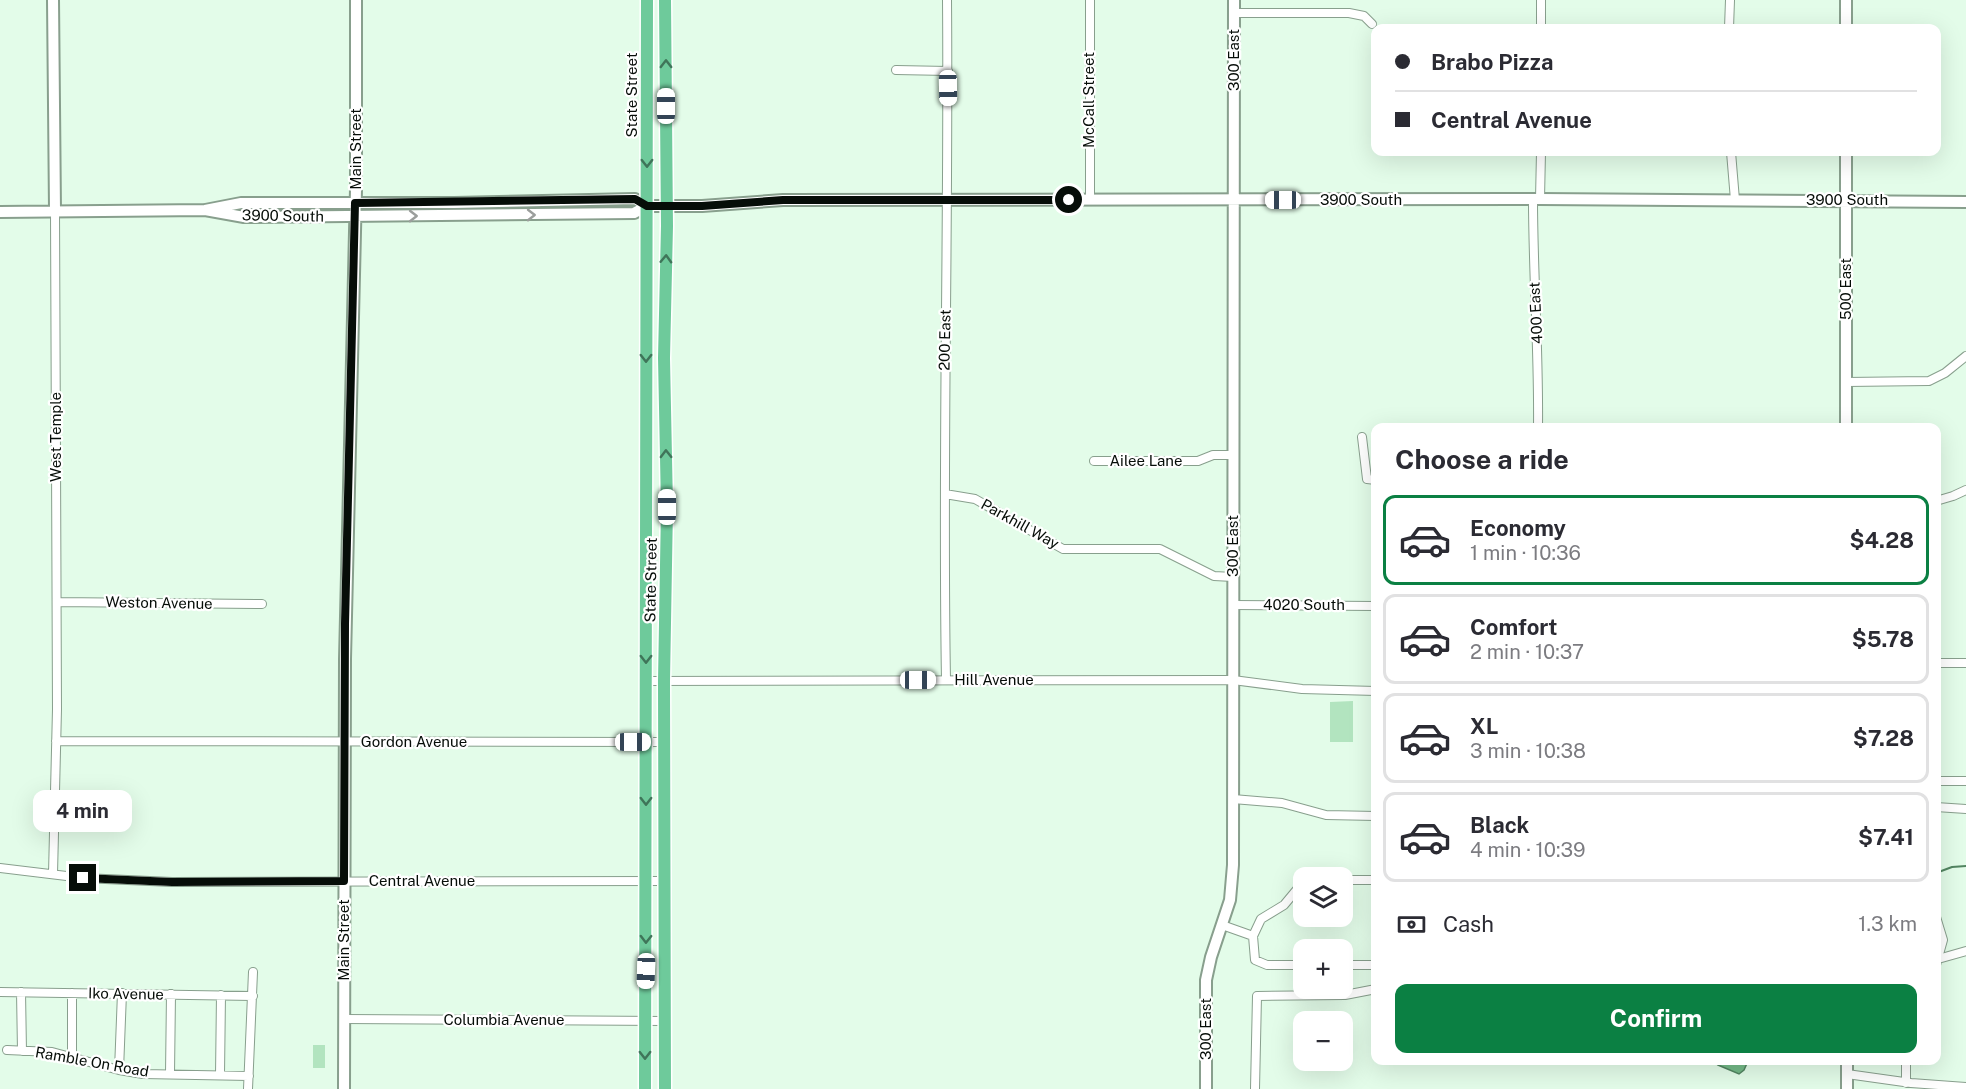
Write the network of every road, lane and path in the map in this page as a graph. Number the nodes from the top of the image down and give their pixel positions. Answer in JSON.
{"nodes":[{"id":1,"x":53,"y":0,"type":"edge"},
{"id":2,"x":356,"y":0,"type":"edge"},
{"id":3,"x":647,"y":0,"type":"edge"},
{"id":4,"x":665,"y":0,"type":"edge"},
{"id":5,"x":947,"y":0,"type":"edge"},
{"id":6,"x":1090,"y":0,"type":"edge"},
{"id":7,"x":1234,"y":0,"type":"edge"},
{"id":8,"x":1540,"y":0,"type":"edge"},
{"id":9,"x":1730,"y":0,"type":"edge"},
{"id":10,"x":1846,"y":0,"type":"edge"},
{"id":11,"x":1234,"y":13,"type":"junction"},
{"id":12,"x":1372,"y":24,"type":"dead end"},
{"id":13,"x":1541,"y":24,"type":"edge"},
{"id":14,"x":1730,"y":24,"type":"edge"},
{"id":15,"x":1846,"y":24,"type":"edge"},
{"id":16,"x":896,"y":70,"type":"dead end"},
{"id":17,"x":948,"y":71,"type":"junction"},
{"id":18,"x":1540,"y":156,"type":"edge"},
{"id":19,"x":1731,"y":156,"type":"edge"},
{"id":20,"x":1846,"y":156,"type":"edge"},
{"id":21,"x":1537,"y":199,"type":"junction"},
{"id":22,"x":947,"y":200,"type":"junction"},
{"id":23,"x":1090,"y":200,"type":"junction"},
{"id":24,"x":1233,"y":200,"type":"junction"},
{"id":25,"x":1735,"y":200,"type":"junction"},
{"id":26,"x":1846,"y":200,"type":"junction"},
{"id":27,"x":1966,"y":202,"type":"edge"},
{"id":28,"x":355,"y":203,"type":"junction"},
{"id":29,"x":647,"y":206,"type":"junction"},
{"id":30,"x":667,"y":206,"type":"junction"},
{"id":31,"x":55,"y":210,"type":"junction"},
{"id":32,"x":205,"y":210,"type":"junction"},
{"id":33,"x":0,"y":212,"type":"edge"},
{"id":34,"x":355,"y":217,"type":"junction"},
{"id":35,"x":1966,"y":356,"type":"edge"},
{"id":36,"x":1846,"y":382,"type":"junction"},
{"id":37,"x":1538,"y":423,"type":"edge"},
{"id":38,"x":1846,"y":423,"type":"edge"},
{"id":39,"x":1362,"y":437,"type":"dead end"},
{"id":40,"x":1233,"y":455,"type":"junction"},
{"id":41,"x":1094,"y":461,"type":"dead end"},
{"id":42,"x":1371,"y":479,"type":"edge"},
{"id":43,"x":1966,"y":490,"type":"edge"},
{"id":44,"x":945,"y":494,"type":"junction"},
{"id":45,"x":1941,"y":499,"type":"edge"},
{"id":46,"x":1233,"y":577,"type":"junction"},
{"id":47,"x":57,"y":602,"type":"junction"},
{"id":48,"x":262,"y":604,"type":"dead end"},
{"id":49,"x":1233,"y":605,"type":"junction"},
{"id":50,"x":1371,"y":606,"type":"edge"},
{"id":51,"x":1941,"y":663,"type":"edge"},
{"id":52,"x":1966,"y":663,"type":"edge"},
{"id":53,"x":946,"y":680,"type":"junction"},
{"id":54,"x":1233,"y":680,"type":"junction"},
{"id":55,"x":646,"y":681,"type":"junction"},
{"id":56,"x":664,"y":681,"type":"junction"},
{"id":57,"x":1371,"y":691,"type":"edge"},
{"id":58,"x":56,"y":741,"type":"junction"},
{"id":59,"x":344,"y":742,"type":"junction"},
{"id":60,"x":646,"y":742,"type":"junction"},
{"id":61,"x":665,"y":742,"type":"junction"},
{"id":62,"x":1941,"y":781,"type":"edge"},
{"id":63,"x":1966,"y":781,"type":"edge"},
{"id":64,"x":1233,"y":800,"type":"junction"},
{"id":65,"x":1941,"y":807,"type":"edge"},
{"id":66,"x":1966,"y":809,"type":"edge"},
{"id":67,"x":1371,"y":816,"type":"edge"},
{"id":68,"x":0,"y":868,"type":"edge"},
{"id":69,"x":53,"y":874,"type":"junction"},
{"id":70,"x":1353,"y":880,"type":"edge"},
{"id":71,"x":1371,"y":880,"type":"edge"},
{"id":72,"x":344,"y":881,"type":"junction"},
{"id":73,"x":646,"y":881,"type":"junction"},
{"id":74,"x":664,"y":881,"type":"junction"},
{"id":75,"x":1293,"y":894,"type":"edge"},
{"id":76,"x":1222,"y":925,"type":"junction"},
{"id":77,"x":1253,"y":936,"type":"junction"},
{"id":78,"x":1966,"y":951,"type":"edge"},
{"id":79,"x":1941,"y":960,"type":"edge"},
{"id":80,"x":1293,"y":965,"type":"edge"},
{"id":81,"x":1353,"y":965,"type":"edge"},
{"id":82,"x":1371,"y":965,"type":"edge"},
{"id":83,"x":253,"y":972,"type":"dead end"},
{"id":84,"x":1371,"y":990,"type":"edge"},
{"id":85,"x":0,"y":992,"type":"edge"},
{"id":86,"x":21,"y":992,"type":"junction"},
{"id":87,"x":72,"y":993,"type":"junction"},
{"id":88,"x":122,"y":993,"type":"junction"},
{"id":89,"x":171,"y":994,"type":"junction"},
{"id":90,"x":221,"y":995,"type":"junction"},
{"id":91,"x":253,"y":996,"type":"junction"},
{"id":92,"x":344,"y":1019,"type":"junction"},
{"id":93,"x":645,"y":1021,"type":"junction"},
{"id":94,"x":664,"y":1021,"type":"junction"},
{"id":95,"x":7,"y":1050,"type":"dead end"},
{"id":96,"x":22,"y":1050,"type":"junction"},
{"id":97,"x":72,"y":1058,"type":"junction"},
{"id":98,"x":1846,"y":1065,"type":"edge"},
{"id":99,"x":1906,"y":1065,"type":"edge"},
{"id":100,"x":119,"y":1070,"type":"junction"},
{"id":101,"x":170,"y":1074,"type":"junction"},
{"id":102,"x":1847,"y":1074,"type":"junction"},
{"id":103,"x":220,"y":1075,"type":"junction"},
{"id":104,"x":249,"y":1076,"type":"junction"},
{"id":105,"x":1906,"y":1083,"type":"junction"},
{"id":106,"x":1966,"y":1087,"type":"edge"},
{"id":107,"x":248,"y":1089,"type":"edge"},
{"id":108,"x":344,"y":1089,"type":"edge"},
{"id":109,"x":645,"y":1089,"type":"edge"},
{"id":110,"x":665,"y":1089,"type":"edge"},
{"id":111,"x":1206,"y":1089,"type":"edge"},
{"id":112,"x":1255,"y":1089,"type":"edge"},
{"id":113,"x":1847,"y":1089,"type":"edge"}],
"edges":[{"from":1,"to":31,"type":"street","name":"West Temple"},
{"from":2,"to":28,"type":"street","name":"Main Street"},
{"from":3,"to":29,"type":"main road","name":"State Street","one_way":true},
{"from":30,"to":4,"type":"main road","name":"State Street","one_way":true},
{"from":5,"to":17,"type":"street","name":"200 East"},
{"from":6,"to":23,"type":"street","name":"McCall Street"},
{"from":7,"to":11,"type":"street","name":"300 East"},
{"from":8,"to":13,"type":"street"},
{"from":9,"to":14,"type":"street"},
{"from":10,"to":15,"type":"street"},
{"from":11,"to":12,"type":"street"},
{"from":11,"to":24,"type":"street","name":"300 East"},
{"from":16,"to":17,"type":"street"},
{"from":17,"to":22,"type":"street","name":"200 East"},
{"from":18,"to":21,"type":"street","name":"400 East"},
{"from":19,"to":25,"type":"street"},
{"from":20,"to":26,"type":"street","name":"500 East"},
{"from":21,"to":24,"type":"street","name":"3900 South"},
{"from":21,"to":25,"type":"street","name":"3900 South"},
{"from":21,"to":37,"type":"street","name":"400 East"},
{"from":22,"to":23,"type":"street","name":"3900 South"},
{"from":22,"to":30,"type":"street","name":"3900 South"},
{"from":22,"to":44,"type":"street","name":"200 East"},
{"from":23,"to":24,"type":"street","name":"3900 South"},
{"from":24,"to":40,"type":"street","name":"300 East"},
{"from":25,"to":26,"type":"street","name":"3900 South"},
{"from":26,"to":27,"type":"street","name":"3900 South"},
{"from":26,"to":36,"type":"street","name":"500 East"},
{"from":28,"to":29,"type":"street","name":"3900 South"},
{"from":28,"to":32,"type":"street","name":"3900 South"},
{"from":28,"to":34,"type":"street","name":"Main Street"},
{"from":29,"to":30,"type":"street","name":"3900 South"},
{"from":34,"to":29,"type":"street","name":"3900 South","one_way":true},
{"from":29,"to":55,"type":"main road","name":"State Street","one_way":true},
{"from":56,"to":30,"type":"main road","name":"State Street","one_way":true},
{"from":31,"to":32,"type":"street","name":"3900 South"},
{"from":31,"to":33,"type":"street","name":"3900 South"},
{"from":31,"to":47,"type":"street","name":"West Temple"},
{"from":32,"to":34,"type":"street","name":"3900 South"},
{"from":34,"to":59,"type":"street","name":"Main Street"},
{"from":35,"to":36,"type":"street"},
{"from":36,"to":38,"type":"street","name":"500 East"},
{"from":39,"to":42,"type":"street"},
{"from":40,"to":41,"type":"street","name":"Ailee Lane"},
{"from":40,"to":46,"type":"street","name":"300 East"},
{"from":43,"to":45,"type":"street"},
{"from":44,"to":46,"type":"street","name":"Parkhill Way"},
{"from":44,"to":53,"type":"street","name":"200 East"},
{"from":46,"to":49,"type":"street","name":"300 East"},
{"from":47,"to":48,"type":"street","name":"Weston Avenue"},
{"from":47,"to":58,"type":"street","name":"West Temple"},
{"from":49,"to":50,"type":"street","name":"4020 South"},
{"from":49,"to":54,"type":"street","name":"300 East"},
{"from":51,"to":52,"type":"street"},
{"from":53,"to":54,"type":"street","name":"Hill Avenue"},
{"from":53,"to":56,"type":"street","name":"Hill Avenue"},
{"from":54,"to":57,"type":"street","name":"Hill Avenue"},
{"from":54,"to":64,"type":"street","name":"300 East"},
{"from":55,"to":56,"type":"street","name":"Hill Avenue"},
{"from":55,"to":60,"type":"main road","name":"State Street"},
{"from":56,"to":61,"type":"main road","name":"State Street"},
{"from":58,"to":59,"type":"street","name":"Gordon Avenue"},
{"from":58,"to":69,"type":"street","name":"West Temple"},
{"from":59,"to":60,"type":"street","name":"Gordon Avenue"},
{"from":59,"to":72,"type":"street","name":"Main Street"},
{"from":60,"to":61,"type":"street","name":"Gordon Avenue"},
{"from":60,"to":73,"type":"main road","name":"State Street","one_way":true},
{"from":61,"to":74,"type":"main road","name":"State Street"},
{"from":62,"to":63,"type":"street"},
{"from":64,"to":67,"type":"street"},
{"from":64,"to":76,"type":"street","name":"300 East"},
{"from":65,"to":66,"type":"street"},
{"from":68,"to":69,"type":"street","name":"Central Avenue"},
{"from":69,"to":72,"type":"street","name":"Central Avenue"},
{"from":70,"to":71,"type":"street"},
{"from":72,"to":73,"type":"street","name":"Central Avenue"},
{"from":72,"to":92,"type":"street","name":"Main Street"},
{"from":73,"to":74,"type":"street","name":"Central Avenue"},
{"from":73,"to":93,"type":"main road","name":"State Street","one_way":true},
{"from":74,"to":94,"type":"main road","name":"State Street"},
{"from":75,"to":77,"type":"street"},
{"from":76,"to":77,"type":"street"},
{"from":76,"to":111,"type":"street","name":"300 East"},
{"from":77,"to":80,"type":"street"},
{"from":78,"to":79,"type":"street"},
{"from":81,"to":82,"type":"street"},
{"from":83,"to":91,"type":"street"},
{"from":84,"to":112,"type":"street"},
{"from":85,"to":86,"type":"street","name":"Iko Avenue"},
{"from":86,"to":87,"type":"street","name":"Iko Avenue"},
{"from":86,"to":96,"type":"street"},
{"from":87,"to":88,"type":"street","name":"Iko Avenue"},
{"from":87,"to":97,"type":"street"},
{"from":88,"to":89,"type":"street","name":"Iko Avenue"},
{"from":88,"to":100,"type":"street"},
{"from":89,"to":90,"type":"street","name":"Iko Avenue"},
{"from":89,"to":101,"type":"street"},
{"from":90,"to":91,"type":"street","name":"Iko Avenue"},
{"from":90,"to":103,"type":"street"},
{"from":91,"to":104,"type":"street"},
{"from":92,"to":93,"type":"street","name":"Columbia Avenue"},
{"from":92,"to":108,"type":"street","name":"Main Street"},
{"from":93,"to":94,"type":"street","name":"Columbia Avenue"},
{"from":93,"to":109,"type":"main road","name":"State Street","one_way":true},
{"from":94,"to":110,"type":"main road","name":"State Street"},
{"from":95,"to":96,"type":"street","name":"Ramble On Road"},
{"from":96,"to":97,"type":"street","name":"Ramble On Road"},
{"from":97,"to":100,"type":"street","name":"Ramble On Road"},
{"from":98,"to":102,"type":"street"},
{"from":99,"to":105,"type":"street"},
{"from":100,"to":101,"type":"street","name":"Ramble On Road"},
{"from":101,"to":103,"type":"street","name":"Ramble On Road"},
{"from":102,"to":105,"type":"street"},
{"from":102,"to":113,"type":"street"},
{"from":103,"to":104,"type":"street","name":"Ramble On Road"},
{"from":104,"to":107,"type":"street"},
{"from":105,"to":106,"type":"street"}]}
